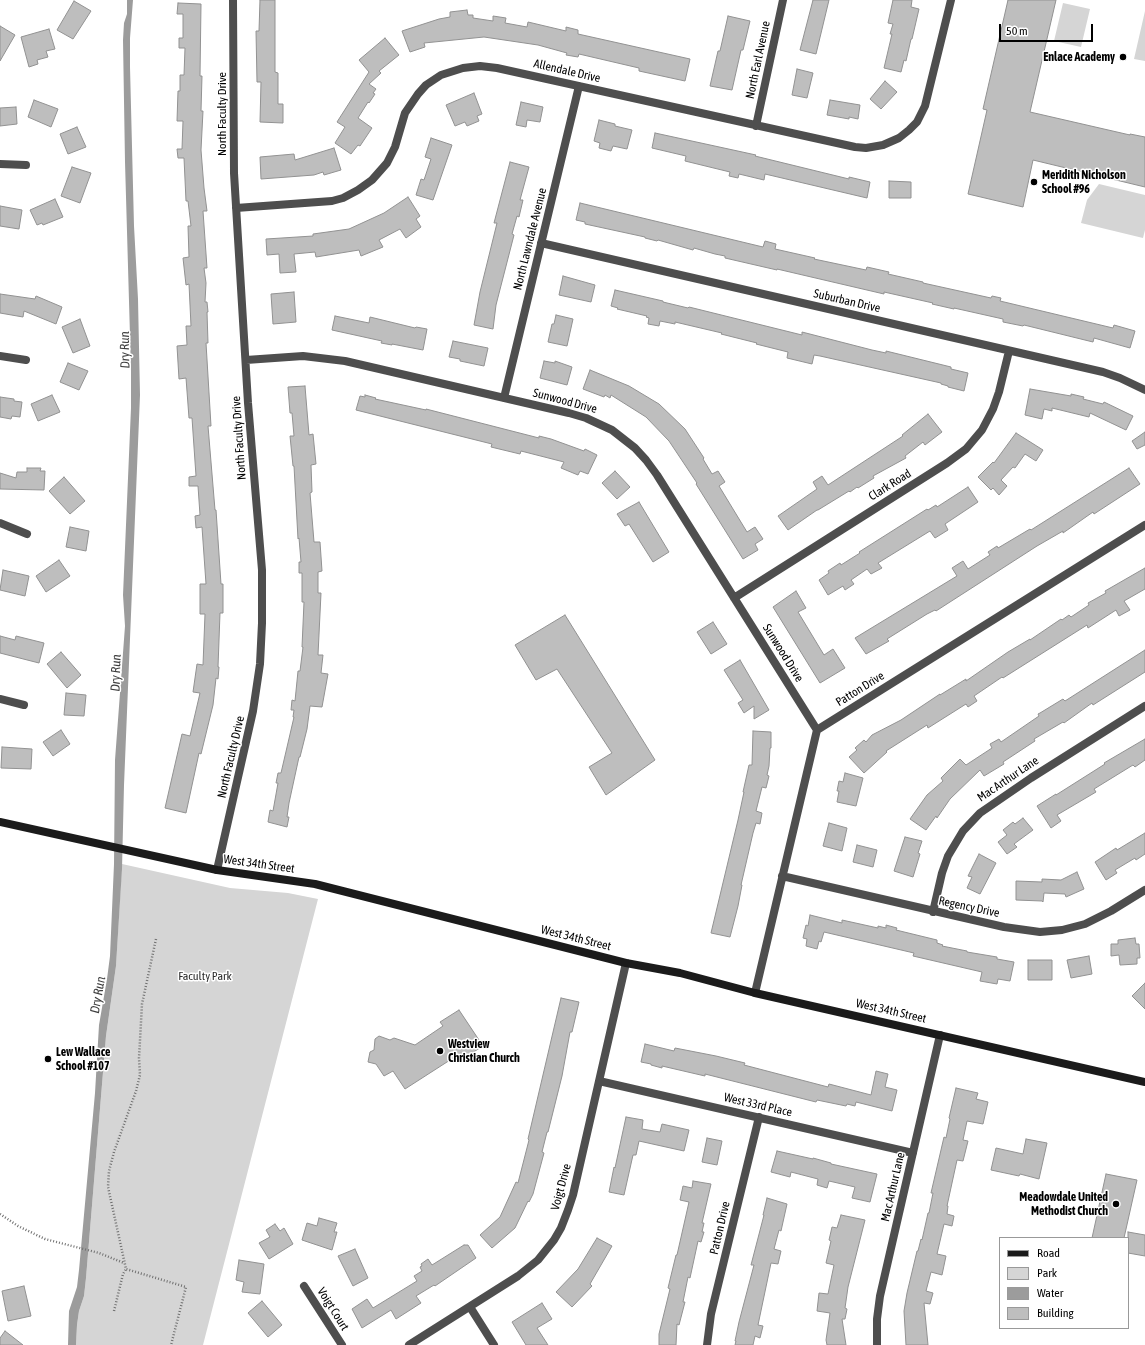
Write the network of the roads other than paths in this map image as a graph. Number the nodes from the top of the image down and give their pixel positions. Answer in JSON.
{"nodes":[{"id":1,"x":233,"y":0,"type":"edge"},
{"id":2,"x":783,"y":0,"type":"edge"},
{"id":3,"x":950,"y":0,"type":"edge"},
{"id":4,"x":579,"y":86,"type":"junction"},
{"id":5,"x":756,"y":126,"type":"junction"},
{"id":6,"x":0,"y":164,"type":"edge"},
{"id":7,"x":26,"y":166,"type":"dead end"},
{"id":8,"x":236,"y":208,"type":"junction"},
{"id":9,"x":541,"y":243,"type":"junction"},
{"id":10,"x":1009,"y":351,"type":"junction"},
{"id":11,"x":0,"y":356,"type":"edge"},
{"id":12,"x":26,"y":360,"type":"dead end"},
{"id":13,"x":246,"y":360,"type":"junction"},
{"id":14,"x":1145,"y":390,"type":"edge"},
{"id":15,"x":504,"y":398,"type":"junction"},
{"id":16,"x":0,"y":523,"type":"edge"},
{"id":17,"x":1145,"y":525,"type":"edge"},
{"id":18,"x":27,"y":534,"type":"dead end"},
{"id":19,"x":734,"y":598,"type":"junction"},
{"id":20,"x":0,"y":699,"type":"edge"},
{"id":21,"x":24,"y":705,"type":"dead end"},
{"id":22,"x":1145,"y":706,"type":"edge"},
{"id":23,"x":818,"y":730,"type":"junction"},
{"id":24,"x":0,"y":822,"type":"edge"},
{"id":25,"x":217,"y":870,"type":"junction"},
{"id":26,"x":782,"y":876,"type":"junction"},
{"id":27,"x":1145,"y":890,"type":"edge"},
{"id":28,"x":933,"y":912,"type":"junction"},
{"id":29,"x":626,"y":963,"type":"junction"},
{"id":30,"x":756,"y":993,"type":"junction"},
{"id":31,"x":940,"y":1035,"type":"junction"},
{"id":32,"x":598,"y":1081,"type":"junction"},
{"id":33,"x":1145,"y":1082,"type":"edge"},
{"id":34,"x":758,"y":1117,"type":"junction"},
{"id":35,"x":913,"y":1153,"type":"junction"},
{"id":36,"x":304,"y":1286,"type":"dead end"},
{"id":37,"x":470,"y":1307,"type":"junction"},
{"id":38,"x":342,"y":1345,"type":"edge"},
{"id":39,"x":408,"y":1345,"type":"edge"},
{"id":40,"x":494,"y":1345,"type":"edge"},
{"id":41,"x":707,"y":1345,"type":"edge"},
{"id":42,"x":877,"y":1345,"type":"edge"}],
"edges":[{"from":1,"to":8,"type":"street","name":"North Faculty Drive"},
{"from":2,"to":5,"type":"street","name":"North Earl Avenue"},
{"from":3,"to":5,"type":"street","name":"Allendale Drive"},
{"from":4,"to":5,"type":"street","name":"Allendale Drive"},
{"from":4,"to":8,"type":"street","name":"Allendale Drive"},
{"from":4,"to":9,"type":"street","name":"North Lawndale Avenue"},
{"from":6,"to":7,"type":"street"},
{"from":8,"to":13,"type":"street","name":"North Faculty Drive"},
{"from":9,"to":10,"type":"street","name":"Suburban Drive"},
{"from":9,"to":15,"type":"street","name":"North Lawndale Avenue"},
{"from":10,"to":14,"type":"street","name":"Suburban Drive"},
{"from":10,"to":19,"type":"street","name":"Clark Road"},
{"from":11,"to":12,"type":"street"},
{"from":13,"to":15,"type":"street","name":"Sunwood Drive"},
{"from":13,"to":25,"type":"street","name":"North Faculty Drive"},
{"from":15,"to":19,"type":"street","name":"Sunwood Drive"},
{"from":16,"to":18,"type":"street"},
{"from":17,"to":23,"type":"street","name":"Patton Drive"},
{"from":19,"to":23,"type":"street","name":"Sunwood Drive"},
{"from":20,"to":21,"type":"street"},
{"from":22,"to":28,"type":"street","name":"Mac Arthur Lane"},
{"from":23,"to":26,"type":"street"},
{"from":24,"to":25,"type":"street","name":"West 34th Street"},
{"from":25,"to":29,"type":"street","name":"West 34th Street"},
{"from":26,"to":28,"type":"street","name":"Regency Drive"},
{"from":26,"to":30,"type":"street"},
{"from":27,"to":28,"type":"street","name":"Regency Drive"},
{"from":29,"to":30,"type":"street","name":"West 34th Street"},
{"from":29,"to":32,"type":"street","name":"Voigt Drive"},
{"from":30,"to":31,"type":"street","name":"West 34th Street"},
{"from":31,"to":33,"type":"street","name":"West 34th Street"},
{"from":31,"to":35,"type":"street","name":"Mac Arthur Lane"},
{"from":32,"to":34,"type":"street","name":"West 33rd Place"},
{"from":32,"to":37,"type":"street","name":"Voigt Drive"},
{"from":34,"to":35,"type":"street","name":"West 33rd Place"},
{"from":34,"to":41,"type":"street","name":"Patton Drive"},
{"from":35,"to":42,"type":"street","name":"Mac Arthur Lane"},
{"from":36,"to":38,"type":"street","name":"Voigt Court"},
{"from":37,"to":39,"type":"street","name":"Voigt Drive"},
{"from":37,"to":40,"type":"street"}]}
